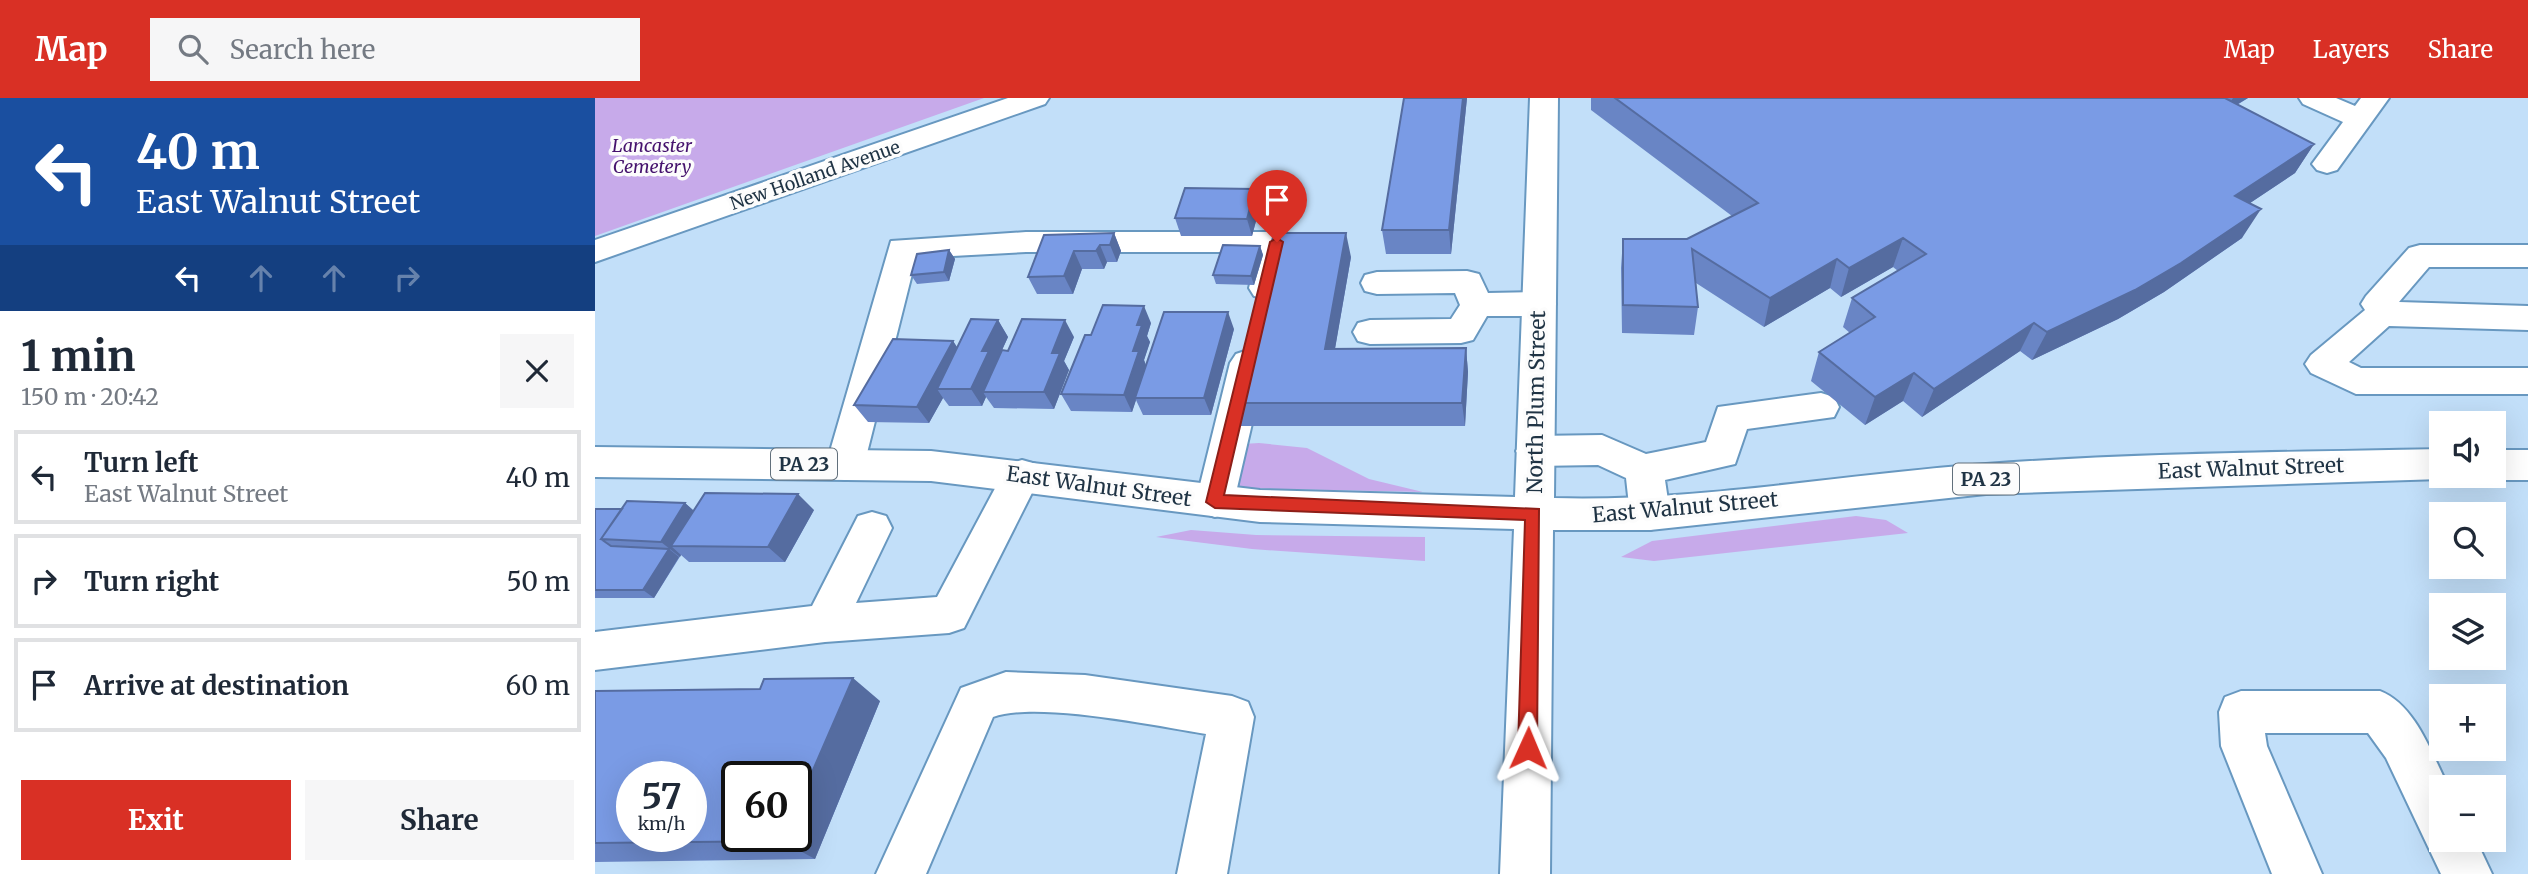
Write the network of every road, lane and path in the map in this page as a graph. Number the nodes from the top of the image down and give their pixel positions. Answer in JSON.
{"nodes":[{"id":1,"x":1035,"y":98,"type":"edge"},
{"id":2,"x":1544,"y":98,"type":"edge"},
{"id":3,"x":2313,"y":98,"type":"edge"},
{"id":4,"x":2367,"y":108,"type":"edge"},
{"id":5,"x":2327,"y":164,"type":"dead end"},
{"id":6,"x":595,"y":251,"type":"edge"},
{"id":7,"x":2528,"y":257,"type":"edge"},
{"id":8,"x":1377,"y":283,"type":"dead end"},
{"id":9,"x":1539,"y":304,"type":"junction"},
{"id":10,"x":1477,"y":305,"type":"junction"},
{"id":11,"x":2386,"y":310,"type":"junction"},
{"id":12,"x":2528,"y":318,"type":"edge"},
{"id":13,"x":1370,"y":332,"type":"dead end"},
{"id":14,"x":2528,"y":381,"type":"edge"},
{"id":15,"x":1821,"y":407,"type":"dead end"},
{"id":16,"x":1535,"y":451,"type":"junction"},
{"id":17,"x":595,"y":462,"type":"edge"},
{"id":18,"x":2429,"y":464,"type":"edge"},
{"id":19,"x":845,"y":465,"type":"junction"},
{"id":20,"x":2506,"y":465,"type":"edge"},
{"id":21,"x":2528,"y":465,"type":"edge"},
{"id":22,"x":1644,"y":469,"type":"junction"},
{"id":23,"x":1022,"y":475,"type":"junction"},
{"id":24,"x":1215,"y":502,"type":"junction"},
{"id":25,"x":1533,"y":514,"type":"junction"},
{"id":26,"x":1650,"y":514,"type":"junction"},
{"id":27,"x":872,"y":528,"type":"dead end"},
{"id":28,"x":825,"y":623,"type":"junction"},
{"id":29,"x":595,"y":650,"type":"edge"},
{"id":30,"x":2429,"y":798,"type":"edge"},
{"id":31,"x":2456,"y":852,"type":"edge"},
{"id":32,"x":901,"y":874,"type":"edge"},
{"id":33,"x":1202,"y":874,"type":"edge"},
{"id":34,"x":1525,"y":874,"type":"edge"},
{"id":35,"x":2297,"y":874,"type":"edge"},
{"id":36,"x":2467,"y":874,"type":"edge"}],
"edges":[{"from":1,"to":6,"type":"main road","name":"New Holland Avenue"},
{"from":2,"to":9,"type":"main road","name":"North Plum Street"},
{"from":3,"to":4,"type":"main road"},
{"from":4,"to":5,"type":"main road"},
{"from":7,"to":11,"type":"main road"},
{"from":8,"to":10,"type":"main road"},
{"from":9,"to":10,"type":"main road"},
{"from":9,"to":16,"type":"main road","name":"North Plum Street"},
{"from":10,"to":13,"type":"main road"},
{"from":11,"to":12,"type":"main road"},
{"from":11,"to":14,"type":"main road"},
{"from":15,"to":22,"type":"main road"},
{"from":16,"to":22,"type":"main road"},
{"from":16,"to":25,"type":"main road","name":"North Plum Street"},
{"from":17,"to":19,"type":"main road","name":"East Walnut Street","number":"PA 23"},
{"from":18,"to":26,"type":"main road","name":"East Walnut Street","number":"PA 23"},
{"from":19,"to":23,"type":"main road","name":"East Walnut Street","number":"PA 23"},
{"from":19,"to":24,"type":"main road"},
{"from":20,"to":21,"type":"main road"},
{"from":22,"to":26,"type":"main road"},
{"from":23,"to":24,"type":"main road","name":"East Walnut Street","number":"PA 23"},
{"from":23,"to":28,"type":"main road"},
{"from":24,"to":25,"type":"main road","name":"East Walnut Street","number":"PA 23"},
{"from":25,"to":26,"type":"main road","name":"East Walnut Street","number":"PA 23"},
{"from":25,"to":34,"type":"main road","name":"North Plum Street"},
{"from":27,"to":28,"type":"main road"},
{"from":28,"to":29,"type":"main road"},
{"from":30,"to":35,"type":"main road"},
{"from":31,"to":36,"type":"main road"},
{"from":32,"to":33,"type":"main road"}]}
